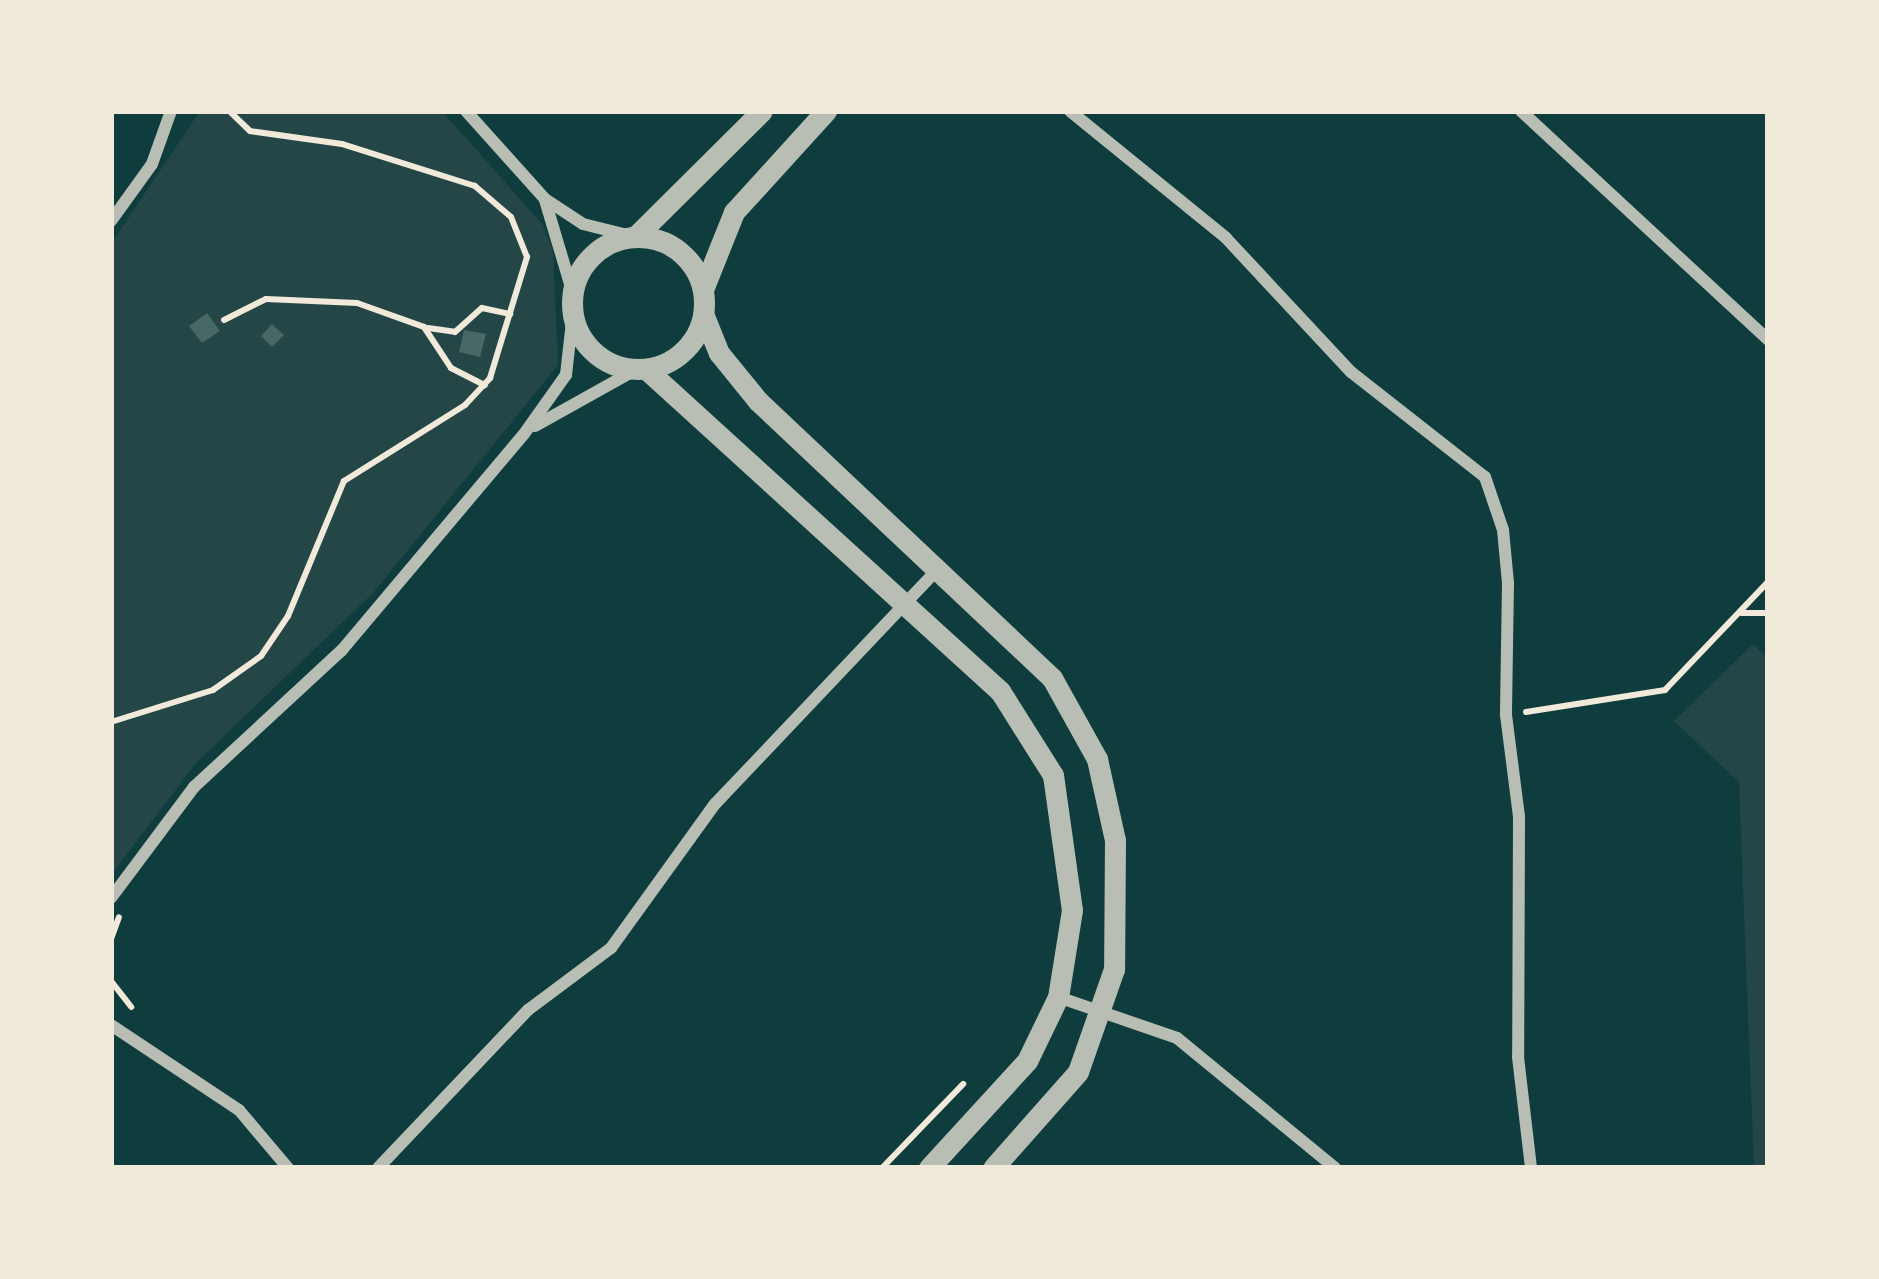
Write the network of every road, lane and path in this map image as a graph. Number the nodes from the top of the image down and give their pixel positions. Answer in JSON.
{"nodes":[{"id":1,"x":171,"y":111,"type":"edge"},
{"id":2,"x":230,"y":111,"type":"edge"},
{"id":3,"x":466,"y":111,"type":"edge"},
{"id":4,"x":762,"y":111,"type":"edge"},
{"id":5,"x":826,"y":111,"type":"edge"},
{"id":6,"x":1070,"y":111,"type":"edge"},
{"id":7,"x":1521,"y":111,"type":"edge"},
{"id":8,"x":545,"y":199,"type":"junction"},
{"id":9,"x":111,"y":221,"type":"edge"},
{"id":10,"x":633,"y":236,"type":"junction"},
{"id":11,"x":704,"y":287,"type":"junction"},
{"id":12,"x":573,"y":304,"type":"junction"},
{"id":13,"x":512,"y":314,"type":"junction"},
{"id":14,"x":704,"y":316,"type":"junction"},
{"id":15,"x":224,"y":320,"type":"dead end"},
{"id":16,"x":424,"y":327,"type":"junction"},
{"id":17,"x":457,"y":331,"type":"junction"},
{"id":18,"x":1768,"y":340,"type":"edge"},
{"id":19,"x":440,"y":349,"type":"junction"},
{"id":20,"x":642,"y":369,"type":"junction"},
{"id":21,"x":484,"y":386,"type":"junction"},
{"id":22,"x":524,"y":434,"type":"junction"},
{"id":23,"x":937,"y":570,"type":"junction"},
{"id":24,"x":1768,"y":582,"type":"edge"},
{"id":25,"x":904,"y":604,"type":"junction"},
{"id":26,"x":1738,"y":613,"type":"junction"},
{"id":27,"x":1768,"y":613,"type":"edge"},
{"id":28,"x":1506,"y":715,"type":"junction"},
{"id":29,"x":111,"y":722,"type":"edge"},
{"id":30,"x":111,"y":898,"type":"edge"},
{"id":31,"x":1058,"y":997,"type":"junction"},
{"id":32,"x":1103,"y":1010,"type":"junction"},
{"id":33,"x":111,"y":1025,"type":"edge"},
{"id":34,"x":963,"y":1084,"type":"dead end"},
{"id":35,"x":288,"y":1168,"type":"edge"},
{"id":36,"x":378,"y":1168,"type":"edge"},
{"id":37,"x":882,"y":1168,"type":"edge"},
{"id":38,"x":929,"y":1168,"type":"edge"},
{"id":39,"x":993,"y":1168,"type":"edge"},
{"id":40,"x":1334,"y":1168,"type":"edge"},
{"id":41,"x":1531,"y":1168,"type":"edge"}],
"edges":[{"from":1,"to":9,"type":"street"},
{"from":2,"to":13,"type":"path"},
{"from":3,"to":8,"type":"street"},
{"from":4,"to":10,"type":"street"},
{"from":5,"to":11,"type":"street"},
{"from":6,"to":28,"type":"street"},
{"from":7,"to":18,"type":"street"},
{"from":8,"to":10,"type":"street"},
{"from":8,"to":12,"type":"street"},
{"from":10,"to":11,"type":"street"},
{"from":10,"to":12,"type":"street"},
{"from":11,"to":14,"type":"street"},
{"from":12,"to":20,"type":"street"},
{"from":12,"to":22,"type":"street"},
{"from":13,"to":17,"type":"path"},
{"from":13,"to":21,"type":"path"},
{"from":14,"to":20,"type":"street"},
{"from":14,"to":23,"type":"street"},
{"from":15,"to":16,"type":"path"},
{"from":16,"to":17,"type":"path"},
{"from":16,"to":19,"type":"path"},
{"from":17,"to":19,"type":"path"},
{"from":19,"to":21,"type":"path"},
{"from":20,"to":22,"type":"street"},
{"from":20,"to":25,"type":"street"},
{"from":21,"to":29,"type":"path"},
{"from":22,"to":30,"type":"street"},
{"from":23,"to":25,"type":"street"},
{"from":23,"to":32,"type":"street"},
{"from":24,"to":26,"type":"path"},
{"from":25,"to":31,"type":"street"},
{"from":25,"to":36,"type":"street"},
{"from":26,"to":27,"type":"path"},
{"from":26,"to":28,"type":"path"},
{"from":28,"to":41,"type":"street"},
{"from":31,"to":32,"type":"street"},
{"from":31,"to":38,"type":"street"},
{"from":32,"to":39,"type":"street"},
{"from":32,"to":40,"type":"street"},
{"from":33,"to":35,"type":"street"},
{"from":34,"to":37,"type":"path"}]}
